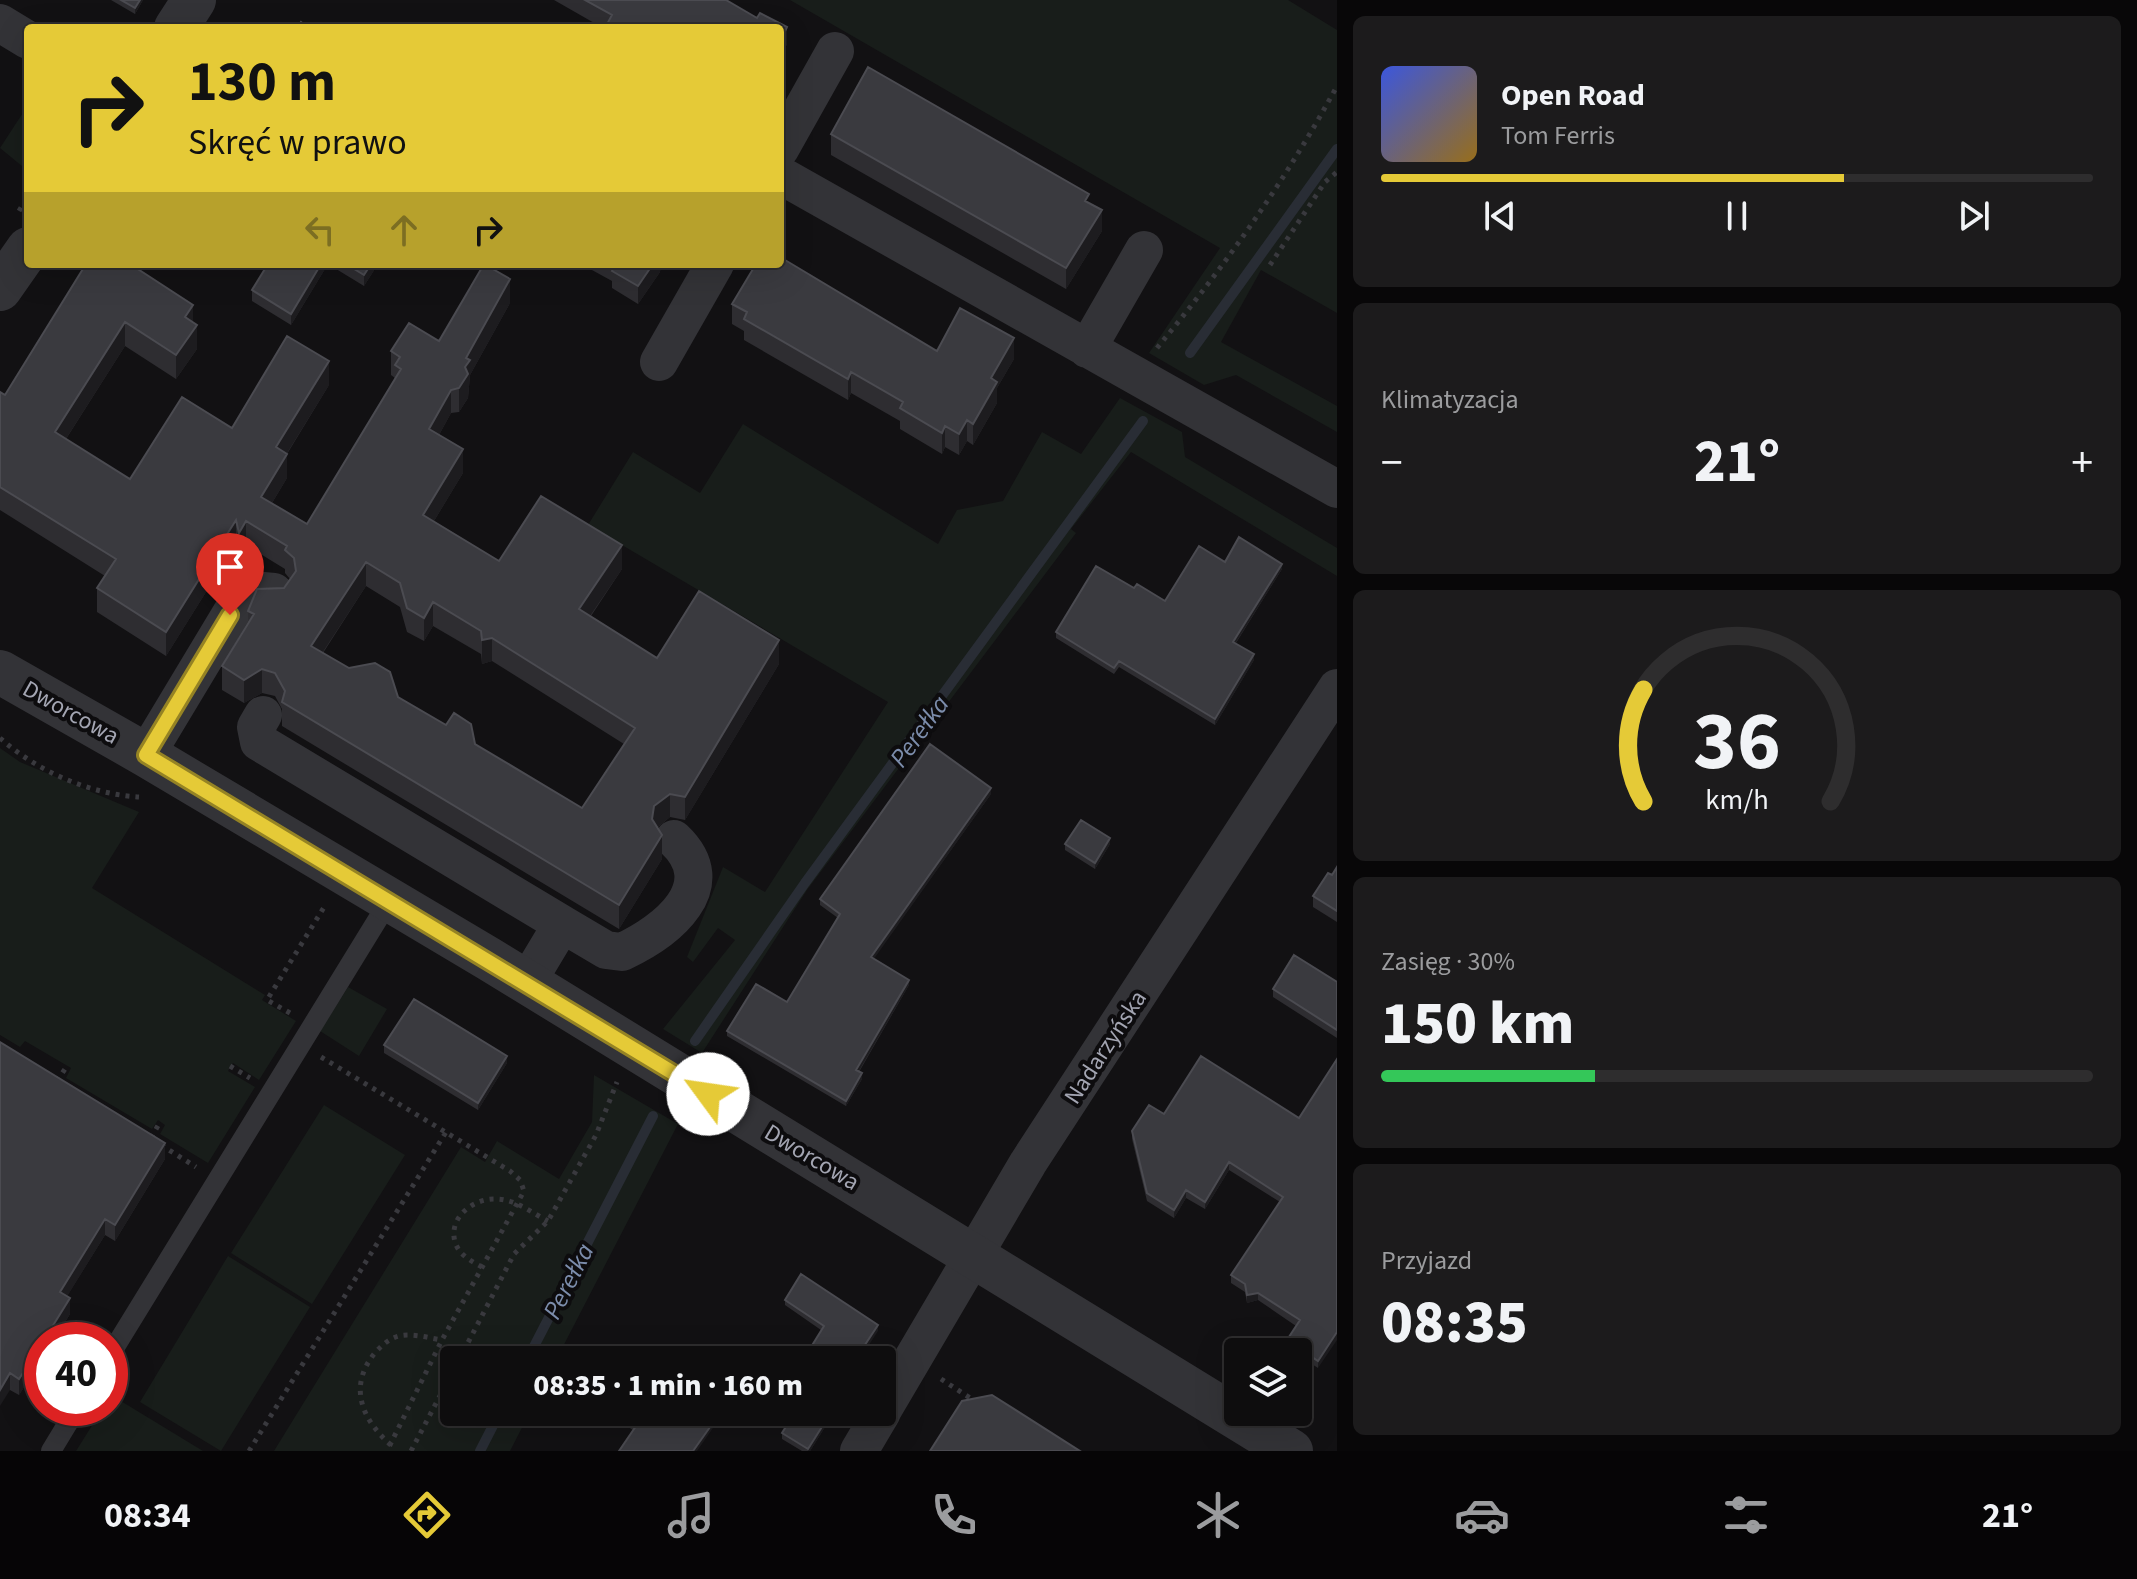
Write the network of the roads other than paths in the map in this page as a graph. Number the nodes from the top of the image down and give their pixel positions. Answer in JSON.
{"nodes":[{"id":1,"x":194,"y":0,"type":"edge"},
{"id":2,"x":0,"y":23,"type":"edge"},
{"id":3,"x":179,"y":24,"type":"edge"},
{"id":4,"x":24,"y":38,"type":"edge"},
{"id":5,"x":835,"y":51,"type":"dead end"},
{"id":6,"x":784,"y":142,"type":"edge"},
{"id":7,"x":784,"y":177,"type":"edge"},
{"id":8,"x":1144,"y":250,"type":"dead end"},
{"id":9,"x":24,"y":255,"type":"edge"},
{"id":10,"x":713,"y":268,"type":"edge"},
{"id":11,"x":0,"y":289,"type":"edge"},
{"id":12,"x":1087,"y":349,"type":"junction"},
{"id":13,"x":659,"y":362,"type":"dead end"},
{"id":14,"x":1337,"y":489,"type":"edge"},
{"id":15,"x":274,"y":592,"type":"edge"},
{"id":16,"x":0,"y":672,"type":"edge"},
{"id":17,"x":1335,"y":696,"type":"edge"},
{"id":18,"x":263,"y":715,"type":"dead end"},
{"id":19,"x":146,"y":755,"type":"junction"},
{"id":20,"x":674,"y":839,"type":"dead end"},
{"id":21,"x":389,"y":901,"type":"junction"},
{"id":22,"x":562,"y":924,"type":"junction"},
{"id":23,"x":526,"y":984,"type":"junction"},
{"id":24,"x":974,"y":1255,"type":"junction"},
{"id":25,"x":128,"y":1326,"type":"edge"},
{"id":26,"x":896,"y":1388,"type":"edge"},
{"id":27,"x":66,"y":1426,"type":"edge"},
{"id":28,"x":874,"y":1426,"type":"edge"},
{"id":29,"x":51,"y":1451,"type":"edge"},
{"id":30,"x":859,"y":1451,"type":"edge"},
{"id":31,"x":1291,"y":1451,"type":"edge"}],
"edges":[{"from":1,"to":3,"type":"street"},
{"from":2,"to":4,"type":"street"},
{"from":5,"to":6,"type":"street"},
{"from":7,"to":12,"type":"street"},
{"from":8,"to":12,"type":"street"},
{"from":9,"to":11,"type":"street"},
{"from":10,"to":13,"type":"street"},
{"from":12,"to":14,"type":"street"},
{"from":15,"to":19,"type":"street"},
{"from":16,"to":19,"type":"street","name":"Dworcowa"},
{"from":17,"to":24,"type":"street","name":"Nadarzyńska"},
{"from":18,"to":22,"type":"street"},
{"from":19,"to":21,"type":"street","name":"Dworcowa"},
{"from":20,"to":22,"type":"street"},
{"from":21,"to":23,"type":"street","name":"Dworcowa"},
{"from":21,"to":25,"type":"lane"},
{"from":22,"to":23,"type":"street"},
{"from":23,"to":24,"type":"street","name":"Dworcowa"},
{"from":24,"to":26,"type":"street","name":"Nadarzyńska"},
{"from":24,"to":31,"type":"street","name":"Dworcowa"},
{"from":27,"to":29,"type":"lane"},
{"from":28,"to":30,"type":"street","name":"Nadarzyńska"}]}
